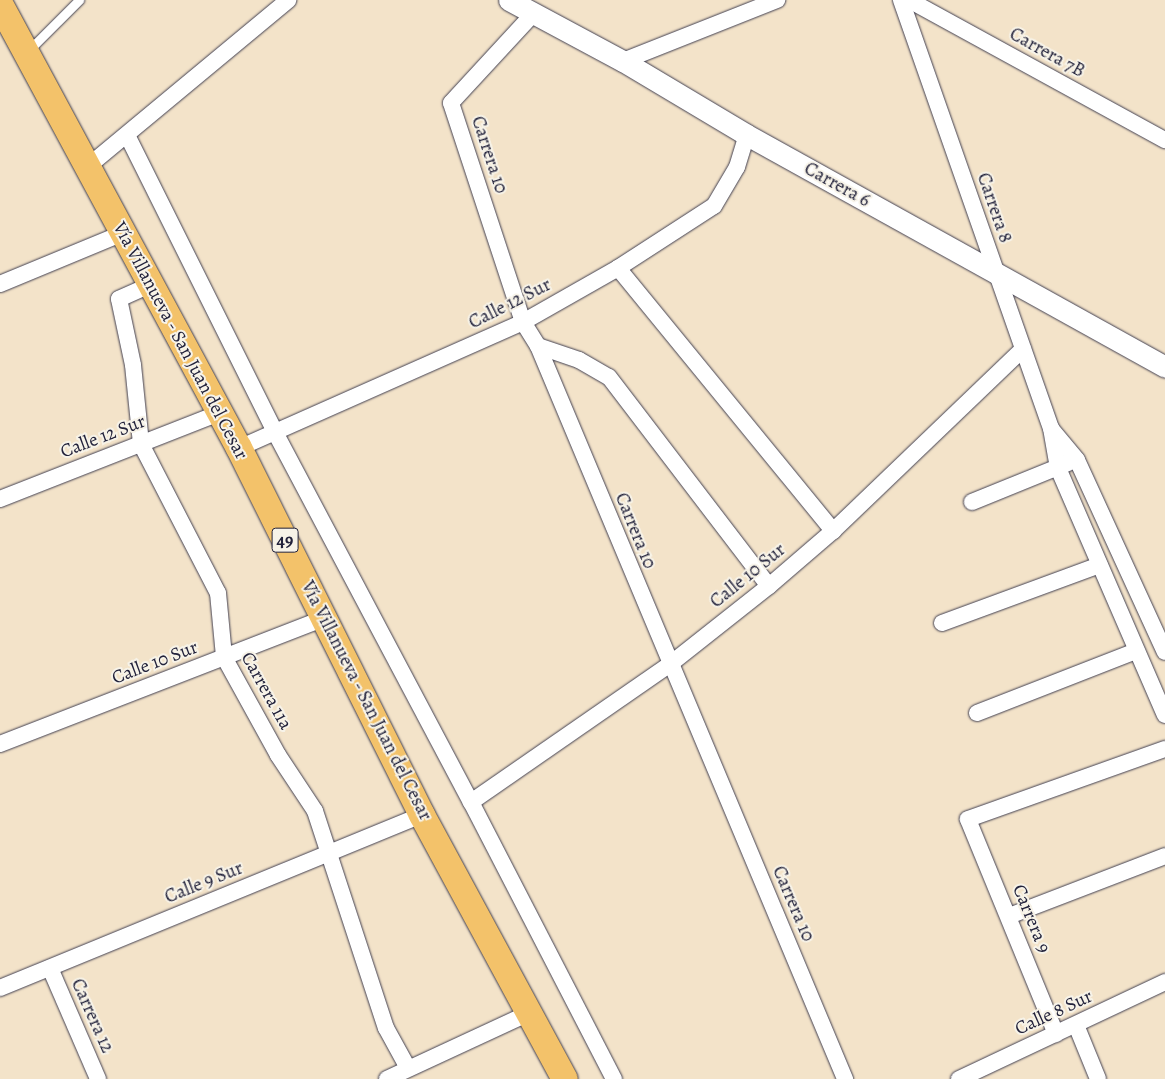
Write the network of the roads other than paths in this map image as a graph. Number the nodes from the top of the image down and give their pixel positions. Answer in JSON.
{"nodes":[{"id":1,"x":80,"y":0,"type":"edge"},
{"id":2,"x":288,"y":0,"type":"edge"},
{"id":3,"x":509,"y":0,"type":"edge"},
{"id":4,"x":777,"y":0,"type":"edge"},
{"id":5,"x":901,"y":0,"type":"edge"},
{"id":6,"x":909,"y":0,"type":"edge"},
{"id":7,"x":533,"y":14,"type":"junction"},
{"id":8,"x":4,"y":19,"type":"edge"},
{"id":9,"x":27,"y":52,"type":"junction"},
{"id":10,"x":623,"y":61,"type":"junction"},
{"id":11,"x":747,"y":134,"type":"junction"},
{"id":12,"x":126,"y":135,"type":"junction"},
{"id":13,"x":1165,"y":140,"type":"edge"},
{"id":14,"x":86,"y":168,"type":"junction"},
{"id":15,"x":123,"y":233,"type":"junction"},
{"id":16,"x":618,"y":268,"type":"junction"},
{"id":17,"x":996,"y":274,"type":"junction"},
{"id":18,"x":0,"y":284,"type":"edge"},
{"id":19,"x":150,"y":285,"type":"junction"},
{"id":20,"x":524,"y":322,"type":"junction"},
{"id":21,"x":538,"y":346,"type":"junction"},
{"id":22,"x":1023,"y":349,"type":"junction"},
{"id":23,"x":1165,"y":368,"type":"edge"},
{"id":24,"x":220,"y":413,"type":"junction"},
{"id":25,"x":1050,"y":428,"type":"junction"},
{"id":26,"x":276,"y":434,"type":"junction"},
{"id":27,"x":141,"y":444,"type":"junction"},
{"id":28,"x":239,"y":448,"type":"junction"},
{"id":29,"x":1077,"y":460,"type":"junction"},
{"id":30,"x":1058,"y":468,"type":"junction"},
{"id":31,"x":0,"y":499,"type":"edge"},
{"id":32,"x":972,"y":502,"type":"dead end"},
{"id":33,"x":833,"y":532,"type":"junction"},
{"id":34,"x":1100,"y":565,"type":"junction"},
{"id":35,"x":769,"y":586,"type":"junction"},
{"id":36,"x":325,"y":618,"type":"junction"},
{"id":37,"x":942,"y":623,"type":"dead end"},
{"id":38,"x":1136,"y":652,"type":"junction"},
{"id":39,"x":1165,"y":652,"type":"edge"},
{"id":40,"x":224,"y":657,"type":"junction"},
{"id":41,"x":669,"y":665,"type":"junction"},
{"id":42,"x":1164,"y":710,"type":"edge"},
{"id":43,"x":977,"y":713,"type":"dead end"},
{"id":44,"x":0,"y":744,"type":"edge"},
{"id":45,"x":1165,"y":749,"type":"edge"},
{"id":46,"x":472,"y":802,"type":"junction"},
{"id":47,"x":422,"y":815,"type":"junction"},
{"id":48,"x":328,"y":854,"type":"junction"},
{"id":49,"x":1165,"y":856,"type":"edge"},
{"id":50,"x":1009,"y":916,"type":"junction"},
{"id":51,"x":50,"y":968,"type":"junction"},
{"id":52,"x":1165,"y":982,"type":"edge"},
{"id":53,"x":0,"y":988,"type":"edge"},
{"id":54,"x":529,"y":1013,"type":"junction"},
{"id":55,"x":1076,"y":1025,"type":"junction"},
{"id":56,"x":1056,"y":1034,"type":"junction"},
{"id":57,"x":408,"y":1068,"type":"junction"},
{"id":58,"x":98,"y":1079,"type":"edge"},
{"id":59,"x":387,"y":1079,"type":"edge"},
{"id":60,"x":565,"y":1079,"type":"edge"},
{"id":61,"x":614,"y":1079,"type":"edge"},
{"id":62,"x":846,"y":1079,"type":"edge"},
{"id":63,"x":959,"y":1079,"type":"edge"},
{"id":64,"x":1098,"y":1079,"type":"edge"}],
"edges":[{"from":1,"to":9,"type":"lane"},
{"from":2,"to":12,"type":"street"},
{"from":3,"to":7,"type":"street","name":"Carrera 6"},
{"from":4,"to":10,"type":"street"},
{"from":5,"to":17,"type":"street","name":"Carrera 8"},
{"from":6,"to":13,"type":"street","name":"Carrera 7B"},
{"from":7,"to":10,"type":"street","name":"Carrera 6"},
{"from":7,"to":20,"type":"street","name":"Carrera 10"},
{"from":8,"to":9,"type":"main road","name":"Vía Villanueva - San Juan del Cesar","number":"49"},
{"from":9,"to":14,"type":"main road","name":"Vía Villanueva - San Juan del Cesar","number":"49"},
{"from":10,"to":11,"type":"street","name":"Carrera 6"},
{"from":11,"to":16,"type":"street","name":"Calle 12 Sur"},
{"from":11,"to":17,"type":"street","name":"Carrera 6"},
{"from":12,"to":14,"type":"street"},
{"from":12,"to":26,"type":"street"},
{"from":14,"to":15,"type":"main road","name":"Vía Villanueva - San Juan del Cesar","number":"49"},
{"from":15,"to":18,"type":"street"},
{"from":15,"to":19,"type":"main road","name":"Vía Villanueva - San Juan del Cesar","number":"49"},
{"from":16,"to":20,"type":"street","name":"Calle 12 Sur"},
{"from":16,"to":33,"type":"street"},
{"from":17,"to":22,"type":"street","name":"Carrera 8"},
{"from":17,"to":23,"type":"street","name":"Carrera 6"},
{"from":19,"to":24,"type":"main road","name":"Vía Villanueva - San Juan del Cesar","number":"49"},
{"from":19,"to":27,"type":"street","name":"Carrera 11a"},
{"from":20,"to":21,"type":"street","name":"Carrera 10"},
{"from":20,"to":26,"type":"street","name":"Calle 12 Sur"},
{"from":21,"to":35,"type":"street"},
{"from":21,"to":41,"type":"street","name":"Carrera 10"},
{"from":22,"to":25,"type":"street","name":"Carrera 8"},
{"from":22,"to":33,"type":"street","name":"Calle 10 Sur"},
{"from":24,"to":27,"type":"street","name":"Calle 12 Sur"},
{"from":24,"to":28,"type":"main road","name":"Vía Villanueva - San Juan del Cesar","number":"49"},
{"from":25,"to":29,"type":"street","name":"Carrera 8"},
{"from":25,"to":30,"type":"street","name":"Carrera 8"},
{"from":26,"to":28,"type":"street","name":"Calle 12 Sur"},
{"from":26,"to":46,"type":"street"},
{"from":27,"to":31,"type":"street","name":"Calle 12 Sur"},
{"from":27,"to":40,"type":"street","name":"Carrera 11a"},
{"from":28,"to":36,"type":"main road","name":"Vía Villanueva - San Juan del Cesar","number":"49"},
{"from":29,"to":30,"type":"street"},
{"from":29,"to":39,"type":"street","name":"Carrera 8"},
{"from":30,"to":32,"type":"street"},
{"from":30,"to":34,"type":"street","name":"Carrera 8"},
{"from":33,"to":35,"type":"street","name":"Calle 10 Sur"},
{"from":34,"to":37,"type":"street"},
{"from":34,"to":38,"type":"street","name":"Carrera 8"},
{"from":35,"to":41,"type":"street","name":"Calle 10 Sur"},
{"from":36,"to":40,"type":"street","name":"Calle 10 Sur"},
{"from":36,"to":47,"type":"main road","name":"Vía Villanueva - San Juan del Cesar","number":"49"},
{"from":38,"to":42,"type":"street","name":"Carrera 8"},
{"from":38,"to":43,"type":"street"},
{"from":40,"to":44,"type":"street","name":"Calle 10 Sur"},
{"from":40,"to":48,"type":"street","name":"Carrera 11a"},
{"from":41,"to":46,"type":"street","name":"Calle 10 Sur"},
{"from":41,"to":62,"type":"street","name":"Carrera 10"},
{"from":45,"to":50,"type":"street","name":"Carrera 9"},
{"from":46,"to":61,"type":"street"},
{"from":47,"to":48,"type":"street","name":"Calle 9 Sur"},
{"from":47,"to":54,"type":"main road","name":"Vía Villanueva - San Juan del Cesar","number":"49"},
{"from":48,"to":51,"type":"street","name":"Calle 9 Sur"},
{"from":48,"to":57,"type":"street","name":"Carrera 11a"},
{"from":49,"to":50,"type":"street"},
{"from":50,"to":56,"type":"street","name":"Carrera 9"},
{"from":51,"to":53,"type":"street","name":"Calle 9 Sur"},
{"from":51,"to":58,"type":"street","name":"Carrera 12"},
{"from":52,"to":55,"type":"street","name":"Calle 8 Sur"},
{"from":54,"to":57,"type":"street"},
{"from":54,"to":60,"type":"main road","name":"Vía Villanueva - San Juan del Cesar","number":"49"},
{"from":55,"to":56,"type":"street","name":"Calle 8 Sur"},
{"from":55,"to":64,"type":"street"},
{"from":56,"to":63,"type":"street","name":"Calle 8 Sur"},
{"from":57,"to":59,"type":"street"}]}
